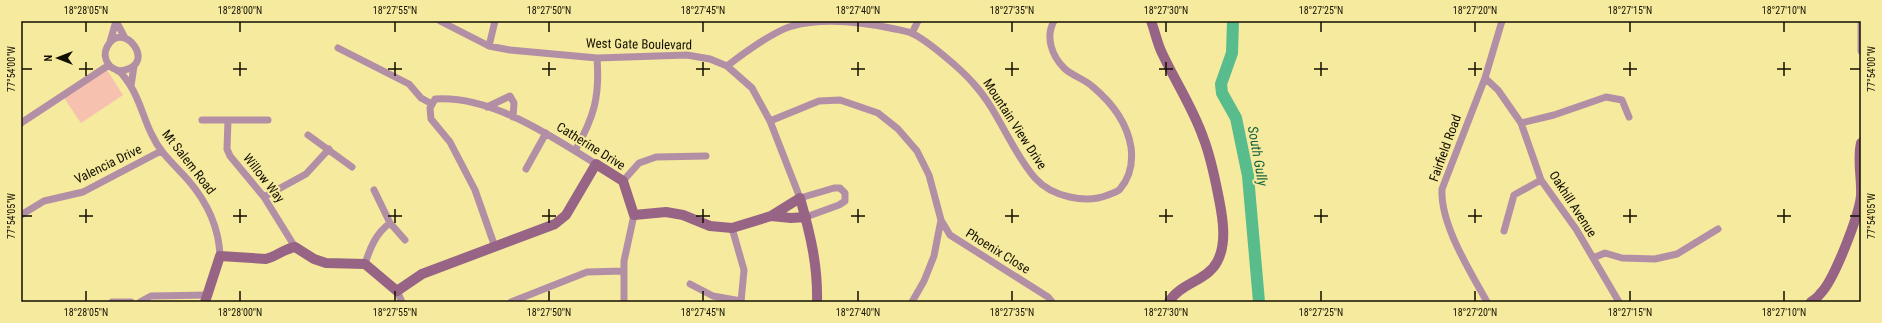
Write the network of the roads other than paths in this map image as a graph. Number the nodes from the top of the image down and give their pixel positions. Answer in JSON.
{"nodes":[{"id":1,"x":116,"y":21,"type":"edge"},
{"id":2,"x":440,"y":21,"type":"edge"},
{"id":3,"x":495,"y":21,"type":"edge"},
{"id":4,"x":918,"y":21,"type":"edge"},
{"id":5,"x":1054,"y":21,"type":"edge"},
{"id":6,"x":1151,"y":21,"type":"edge"},
{"id":7,"x":1502,"y":21,"type":"edge"},
{"id":8,"x":1861,"y":21,"type":"edge"},
{"id":9,"x":789,"y":24,"type":"edge"},
{"id":10,"x":912,"y":33,"type":"junction"},
{"id":11,"x":125,"y":38,"type":"junction"},
{"id":12,"x":110,"y":42,"type":"junction"},
{"id":13,"x":489,"y":46,"type":"junction"},
{"id":14,"x":338,"y":48,"type":"dead end"},
{"id":15,"x":1861,"y":52,"type":"edge"},
{"id":16,"x":598,"y":58,"type":"junction"},
{"id":17,"x":109,"y":65,"type":"junction"},
{"id":18,"x":134,"y":66,"type":"junction"},
{"id":19,"x":727,"y":66,"type":"junction"},
{"id":20,"x":118,"y":71,"type":"junction"},
{"id":21,"x":1485,"y":78,"type":"junction"},
{"id":22,"x":131,"y":86,"type":"junction"},
{"id":23,"x":432,"y":104,"type":"junction"},
{"id":24,"x":487,"y":107,"type":"junction"},
{"id":25,"x":513,"y":117,"type":"junction"},
{"id":26,"x":1629,"y":117,"type":"dead end"},
{"id":27,"x":202,"y":120,"type":"dead end"},
{"id":28,"x":228,"y":120,"type":"junction"},
{"id":29,"x":268,"y":120,"type":"dead end"},
{"id":30,"x":770,"y":121,"type":"junction"},
{"id":31,"x":21,"y":123,"type":"edge"},
{"id":32,"x":1521,"y":123,"type":"junction"},
{"id":33,"x":546,"y":133,"type":"junction"},
{"id":34,"x":308,"y":135,"type":"dead end"},
{"id":35,"x":1861,"y":144,"type":"edge"},
{"id":36,"x":329,"y":149,"type":"junction"},
{"id":37,"x":161,"y":151,"type":"junction"},
{"id":38,"x":575,"y":151,"type":"junction"},
{"id":39,"x":706,"y":156,"type":"dead end"},
{"id":40,"x":596,"y":164,"type":"junction"},
{"id":41,"x":352,"y":167,"type":"dead end"},
{"id":42,"x":526,"y":169,"type":"dead end"},
{"id":43,"x":1541,"y":180,"type":"junction"},
{"id":44,"x":623,"y":181,"type":"junction"},
{"id":45,"x":374,"y":190,"type":"dead end"},
{"id":46,"x":264,"y":197,"type":"junction"},
{"id":47,"x":800,"y":198,"type":"junction"},
{"id":48,"x":21,"y":215,"type":"edge"},
{"id":49,"x":634,"y":215,"type":"junction"},
{"id":50,"x":771,"y":216,"type":"junction"},
{"id":51,"x":806,"y":217,"type":"junction"},
{"id":52,"x":941,"y":220,"type":"junction"},
{"id":53,"x":390,"y":223,"type":"junction"},
{"id":54,"x":732,"y":228,"type":"junction"},
{"id":55,"x":1718,"y":229,"type":"dead end"},
{"id":56,"x":1504,"y":231,"type":"dead end"},
{"id":57,"x":405,"y":240,"type":"dead end"},
{"id":58,"x":295,"y":247,"type":"junction"},
{"id":59,"x":495,"y":247,"type":"junction"},
{"id":60,"x":220,"y":256,"type":"junction"},
{"id":61,"x":1593,"y":258,"type":"junction"},
{"id":62,"x":365,"y":264,"type":"junction"},
{"id":63,"x":623,"y":271,"type":"junction"},
{"id":64,"x":690,"y":284,"type":"dead end"},
{"id":65,"x":397,"y":291,"type":"junction"},
{"id":66,"x":206,"y":299,"type":"edge"},
{"id":67,"x":1049,"y":300,"type":"edge"},
{"id":68,"x":112,"y":302,"type":"edge"},
{"id":69,"x":130,"y":302,"type":"edge"},
{"id":70,"x":140,"y":302,"type":"edge"},
{"id":71,"x":402,"y":302,"type":"edge"},
{"id":72,"x":511,"y":302,"type":"edge"},
{"id":73,"x":624,"y":302,"type":"edge"},
{"id":74,"x":741,"y":302,"type":"edge"},
{"id":75,"x":817,"y":302,"type":"edge"},
{"id":76,"x":912,"y":302,"type":"edge"},
{"id":77,"x":1169,"y":302,"type":"edge"},
{"id":78,"x":1487,"y":302,"type":"edge"},
{"id":79,"x":1620,"y":302,"type":"edge"},
{"id":80,"x":1811,"y":302,"type":"edge"}],
"edges":[{"from":1,"to":11,"type":"street"},
{"from":1,"to":12,"type":"street"},
{"from":2,"to":13,"type":"street","name":"West Gate Boulevard"},
{"from":3,"to":13,"type":"street"},
{"from":4,"to":10,"type":"street"},
{"from":5,"to":10,"type":"street","name":"Mountain View Drive"},
{"from":6,"to":77,"type":"street"},
{"from":7,"to":21,"type":"street","name":"Fairfield Road"},
{"from":8,"to":15,"type":"street"},
{"from":9,"to":10,"type":"street","name":"Mountain View Drive"},
{"from":9,"to":19,"type":"street","name":"Mountain View Drive"},
{"from":11,"to":12,"type":"street"},
{"from":11,"to":18,"type":"street"},
{"from":12,"to":17,"type":"street"},
{"from":13,"to":16,"type":"street","name":"West Gate Boulevard"},
{"from":14,"to":23,"type":"street"},
{"from":16,"to":19,"type":"street","name":"West Gate Boulevard"},
{"from":16,"to":38,"type":"street"},
{"from":17,"to":20,"type":"street"},
{"from":17,"to":31,"type":"street"},
{"from":18,"to":20,"type":"street"},
{"from":18,"to":22,"type":"street"},
{"from":19,"to":30,"type":"street","name":"West Gate Boulevard"},
{"from":20,"to":22,"type":"street","name":"Mt Salem Road"},
{"from":21,"to":32,"type":"street","name":"Oakhill Avenue"},
{"from":21,"to":78,"type":"street","name":"Fairfield Road"},
{"from":22,"to":37,"type":"street","name":"Mt Salem Road"},
{"from":23,"to":24,"type":"street","name":"Catherine Drive"},
{"from":23,"to":59,"type":"street"},
{"from":24,"to":25,"type":"street","name":"Catherine Drive"},
{"from":24,"to":25,"type":"street"},
{"from":25,"to":33,"type":"street","name":"Catherine Drive"},
{"from":26,"to":32,"type":"street"},
{"from":27,"to":28,"type":"street"},
{"from":28,"to":29,"type":"street"},
{"from":28,"to":46,"type":"street","name":"Willow Way"},
{"from":30,"to":47,"type":"street","name":"West Gate Boulevard"},
{"from":30,"to":52,"type":"street"},
{"from":32,"to":43,"type":"street","name":"Oakhill Avenue"},
{"from":33,"to":38,"type":"street","name":"Catherine Drive"},
{"from":33,"to":42,"type":"street"},
{"from":34,"to":36,"type":"street"},
{"from":35,"to":80,"type":"street"},
{"from":36,"to":41,"type":"street"},
{"from":36,"to":46,"type":"street"},
{"from":37,"to":48,"type":"street","name":"Valencia Drive"},
{"from":37,"to":60,"type":"street","name":"Mt Salem Road"},
{"from":38,"to":40,"type":"street","name":"Catherine Drive"},
{"from":39,"to":44,"type":"street"},
{"from":40,"to":44,"type":"street","name":"Catherine Drive"},
{"from":40,"to":59,"type":"street"},
{"from":43,"to":56,"type":"street"},
{"from":43,"to":61,"type":"street","name":"Oakhill Avenue"},
{"from":44,"to":49,"type":"street","name":"Catherine Drive"},
{"from":45,"to":53,"type":"street"},
{"from":46,"to":58,"type":"street","name":"Willow Way"},
{"from":47,"to":50,"type":"street"},
{"from":47,"to":51,"type":"street","name":"West Gate Boulevard"},
{"from":47,"to":51,"type":"street"},
{"from":49,"to":54,"type":"street"},
{"from":49,"to":63,"type":"street"},
{"from":50,"to":51,"type":"street"},
{"from":50,"to":54,"type":"street"},
{"from":51,"to":75,"type":"street","name":"West Gate Boulevard"},
{"from":52,"to":67,"type":"street","name":"Phoenix Close"},
{"from":52,"to":76,"type":"street"},
{"from":53,"to":57,"type":"street"},
{"from":53,"to":62,"type":"street"},
{"from":54,"to":74,"type":"street"},
{"from":55,"to":61,"type":"street"},
{"from":58,"to":60,"type":"street"},
{"from":58,"to":62,"type":"street","name":"Willow Way"},
{"from":59,"to":65,"type":"street"},
{"from":60,"to":66,"type":"street","name":"Mt Salem Road"},
{"from":61,"to":79,"type":"street","name":"Oakhill Avenue"},
{"from":62,"to":65,"type":"street"},
{"from":63,"to":72,"type":"street"},
{"from":63,"to":73,"type":"street"},
{"from":64,"to":74,"type":"street"},
{"from":65,"to":71,"type":"street"},
{"from":66,"to":70,"type":"street"},
{"from":68,"to":69,"type":"street"}]}
